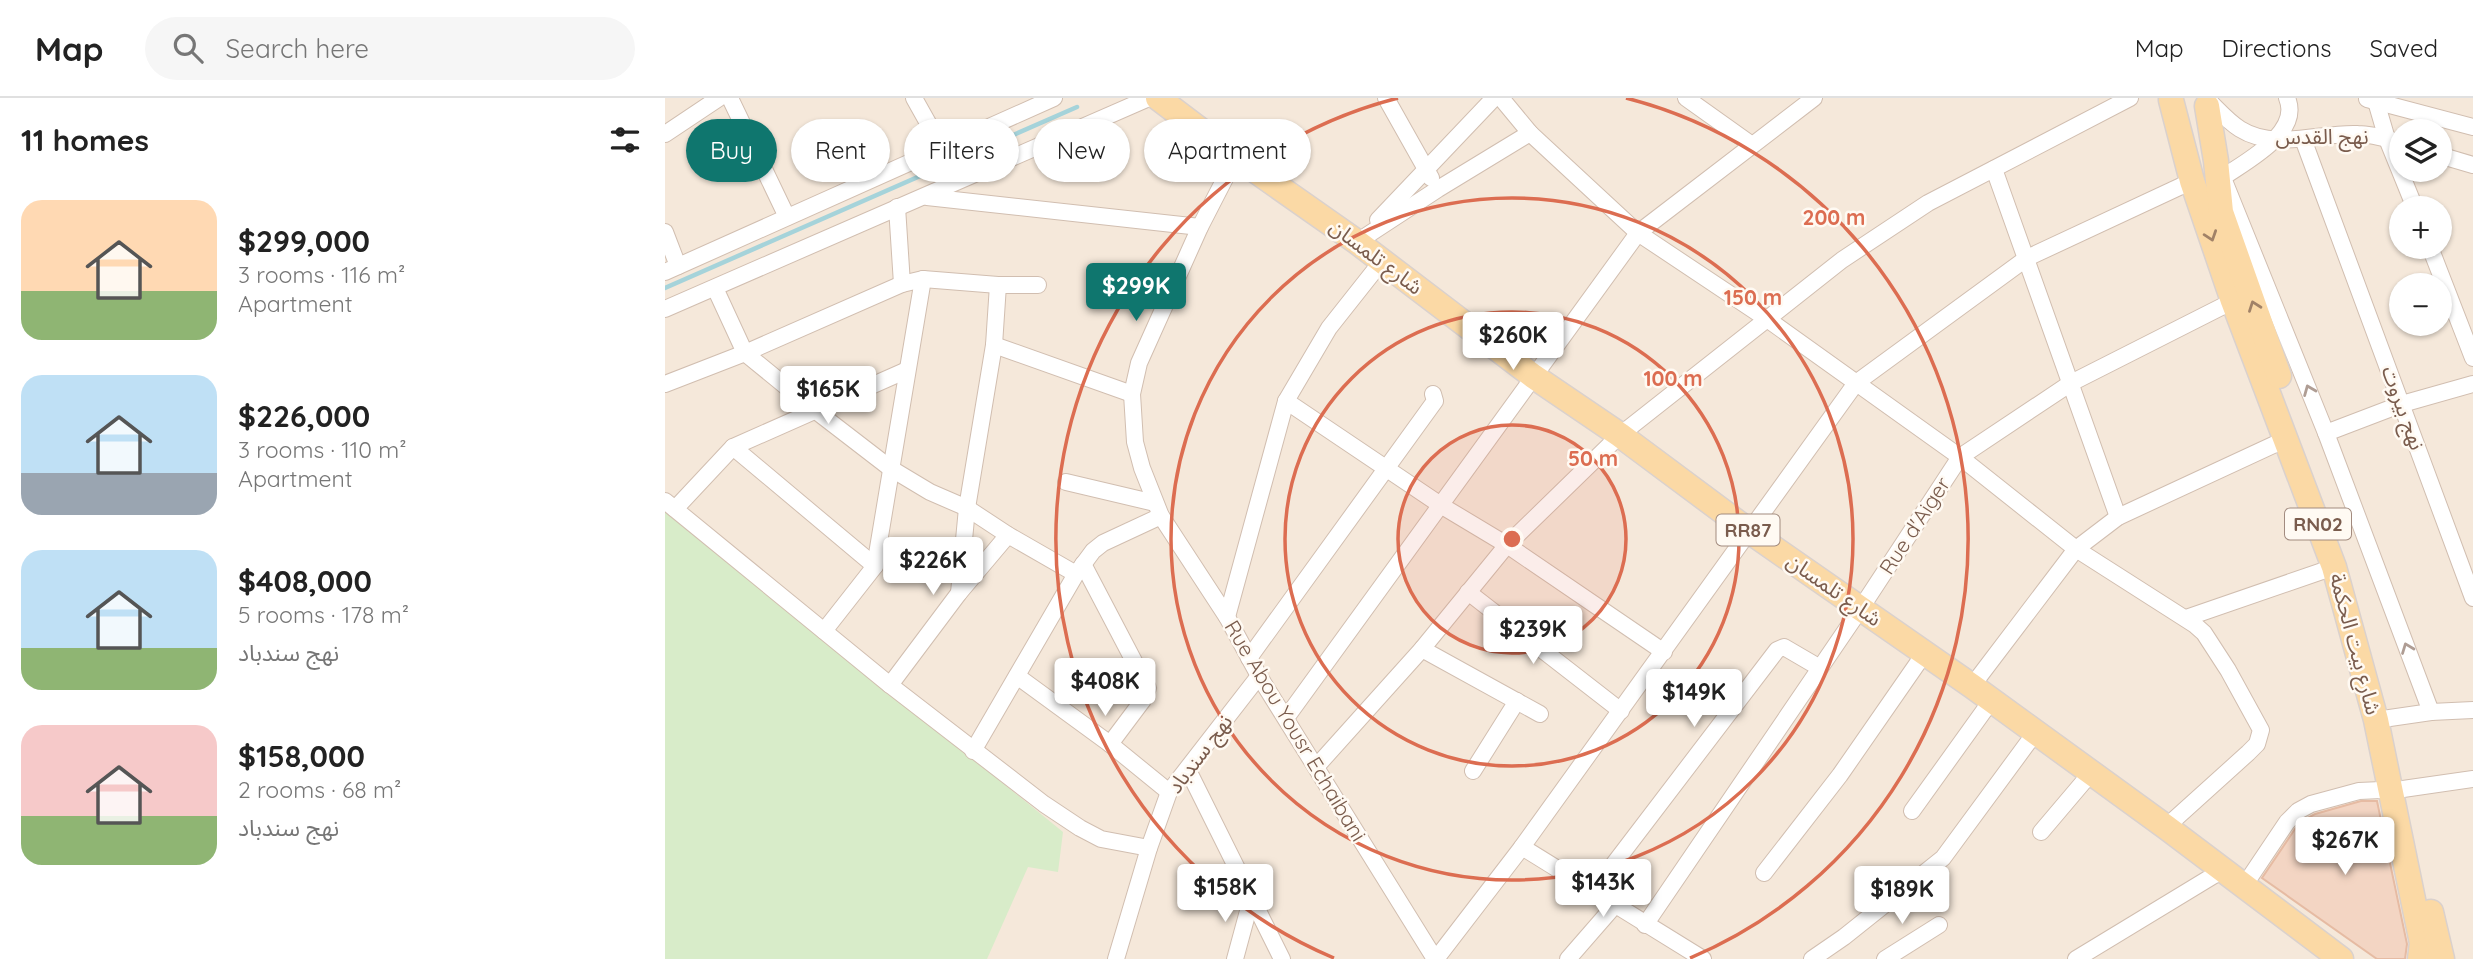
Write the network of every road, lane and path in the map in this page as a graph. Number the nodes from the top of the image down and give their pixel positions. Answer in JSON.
{"nodes":[{"id":1,"x":719,"y":98,"type":"edge"},
{"id":2,"x":730,"y":98,"type":"edge"},
{"id":3,"x":913,"y":98,"type":"edge"},
{"id":4,"x":1054,"y":98,"type":"edge"},
{"id":5,"x":1149,"y":98,"type":"edge"},
{"id":6,"x":1158,"y":98,"type":"edge"},
{"id":7,"x":1386,"y":98,"type":"edge"},
{"id":8,"x":1494,"y":98,"type":"edge"},
{"id":9,"x":1501,"y":98,"type":"edge"},
{"id":10,"x":1686,"y":98,"type":"edge"},
{"id":11,"x":1814,"y":98,"type":"edge"},
{"id":12,"x":2130,"y":98,"type":"edge"},
{"id":13,"x":2287,"y":98,"type":"edge"},
{"id":14,"x":2170,"y":99,"type":"edge"},
{"id":15,"x":2372,"y":99,"type":"edge"},
{"id":16,"x":2211,"y":102,"type":"edge"},
{"id":17,"x":925,"y":119,"type":"edge"},
{"id":18,"x":1007,"y":119,"type":"edge"},
{"id":19,"x":1186,"y":119,"type":"edge"},
{"id":20,"x":2473,"y":127,"type":"edge"},
{"id":21,"x":2389,"y":131,"type":"edge"},
{"id":22,"x":1530,"y":133,"type":"junction"},
{"id":23,"x":665,"y":134,"type":"edge"},
{"id":24,"x":2276,"y":139,"type":"junction"},
{"id":25,"x":2303,"y":139,"type":"junction"},
{"id":26,"x":2389,"y":140,"type":"edge"},
{"id":27,"x":1752,"y":145,"type":"junction"},
{"id":28,"x":2452,"y":159,"type":"edge"},
{"id":29,"x":904,"y":165,"type":"edge"},
{"id":30,"x":2473,"y":165,"type":"edge"},
{"id":31,"x":1994,"y":169,"type":"junction"},
{"id":32,"x":2219,"y":169,"type":"junction"},
{"id":33,"x":1426,"y":171,"type":"junction"},
{"id":34,"x":2192,"y":181,"type":"junction"},
{"id":35,"x":1223,"y":182,"type":"edge"},
{"id":36,"x":1272,"y":182,"type":"edge"},
{"id":37,"x":1438,"y":189,"type":"junction"},
{"id":38,"x":925,"y":197,"type":"junction"},
{"id":39,"x":897,"y":208,"type":"junction"},
{"id":40,"x":787,"y":217,"type":"junction"},
{"id":41,"x":1200,"y":227,"type":"junction"},
{"id":42,"x":665,"y":232,"type":"edge"},
{"id":43,"x":1639,"y":233,"type":"junction"},
{"id":44,"x":1357,"y":242,"type":"junction"},
{"id":45,"x":2027,"y":257,"type":"junction"},
{"id":46,"x":2435,"y":259,"type":"edge"},
{"id":47,"x":1382,"y":261,"type":"junction"},
{"id":48,"x":671,"y":269,"type":"edge"},
{"id":49,"x":923,"y":279,"type":"junction"},
{"id":50,"x":902,"y":284,"type":"junction"},
{"id":51,"x":998,"y":285,"type":"junction"},
{"id":52,"x":1038,"y":285,"type":"dead end"},
{"id":53,"x":715,"y":288,"type":"junction"},
{"id":54,"x":2233,"y":301,"type":"junction"},
{"id":55,"x":665,"y":309,"type":"edge"},
{"id":56,"x":1767,"y":319,"type":"junction"},
{"id":57,"x":994,"y":345,"type":"junction"},
{"id":58,"x":745,"y":353,"type":"junction"},
{"id":59,"x":2473,"y":358,"type":"edge"},
{"id":60,"x":907,"y":370,"type":"junction"},
{"id":61,"x":1533,"y":376,"type":"junction"},
{"id":62,"x":1856,"y":383,"type":"junction"},
{"id":63,"x":2071,"y":383,"type":"junction"},
{"id":64,"x":665,"y":384,"type":"edge"},
{"id":65,"x":2473,"y":384,"type":"edge"},
{"id":66,"x":1132,"y":394,"type":"junction"},
{"id":67,"x":1433,"y":394,"type":"dead end"},
{"id":68,"x":1286,"y":401,"type":"junction"},
{"id":69,"x":2402,"y":404,"type":"junction"},
{"id":70,"x":817,"y":411,"type":"junction"},
{"id":71,"x":2326,"y":433,"type":"junction"},
{"id":72,"x":1620,"y":435,"type":"junction"},
{"id":73,"x":2286,"y":439,"type":"junction"},
{"id":74,"x":733,"y":447,"type":"junction"},
{"id":75,"x":1960,"y":457,"type":"junction"},
{"id":76,"x":890,"y":468,"type":"junction"},
{"id":77,"x":1387,"y":468,"type":"junction"},
{"id":78,"x":1066,"y":482,"type":"dead end"},
{"id":79,"x":670,"y":505,"type":"edge"},
{"id":80,"x":1441,"y":506,"type":"junction"},
{"id":81,"x":967,"y":508,"type":"junction"},
{"id":82,"x":1158,"y":510,"type":"junction"},
{"id":83,"x":2118,"y":517,"type":"junction"},
{"id":84,"x":1749,"y":531,"type":"junction"},
{"id":85,"x":1008,"y":536,"type":"junction"},
{"id":86,"x":1507,"y":545,"type":"junction"},
{"id":87,"x":2076,"y":549,"type":"junction"},
{"id":88,"x":875,"y":566,"type":"junction"},
{"id":89,"x":2334,"y":567,"type":"junction"},
{"id":90,"x":1079,"y":569,"type":"junction"},
{"id":91,"x":1468,"y":592,"type":"junction"},
{"id":92,"x":959,"y":593,"type":"junction"},
{"id":93,"x":2473,"y":598,"type":"edge"},
{"id":94,"x":1861,"y":608,"type":"junction"},
{"id":95,"x":1227,"y":617,"type":"junction"},
{"id":96,"x":2186,"y":618,"type":"junction"},
{"id":97,"x":824,"y":631,"type":"junction"},
{"id":98,"x":1422,"y":649,"type":"junction"},
{"id":99,"x":1664,"y":652,"type":"junction"},
{"id":100,"x":1924,"y":654,"type":"junction"},
{"id":101,"x":1249,"y":658,"type":"junction"},
{"id":102,"x":1820,"y":668,"type":"junction"},
{"id":103,"x":1259,"y":676,"type":"junction"},
{"id":104,"x":1017,"y":677,"type":"junction"},
{"id":105,"x":890,"y":685,"type":"junction"},
{"id":106,"x":1981,"y":694,"type":"junction"},
{"id":107,"x":1517,"y":701,"type":"junction"},
{"id":108,"x":2473,"y":710,"type":"edge"},
{"id":109,"x":1621,"y":711,"type":"junction"},
{"id":110,"x":2431,"y":712,"type":"junction"},
{"id":111,"x":1540,"y":714,"type":"dead end"},
{"id":112,"x":1286,"y":718,"type":"junction"},
{"id":113,"x":2382,"y":720,"type":"junction"},
{"id":114,"x":2035,"y":733,"type":"junction"},
{"id":115,"x":1110,"y":744,"type":"junction"},
{"id":116,"x":973,"y":751,"type":"junction"},
{"id":117,"x":1316,"y":767,"type":"junction"},
{"id":118,"x":1188,"y":770,"type":"junction"},
{"id":119,"x":1473,"y":771,"type":"dead end"},
{"id":120,"x":2091,"y":773,"type":"junction"},
{"id":121,"x":2473,"y":779,"type":"edge"},
{"id":122,"x":2396,"y":789,"type":"junction"},
{"id":123,"x":1169,"y":792,"type":"junction"},
{"id":124,"x":1912,"y":811,"type":"dead end"},
{"id":125,"x":2166,"y":827,"type":"junction"},
{"id":126,"x":2041,"y":832,"type":"dead end"},
{"id":127,"x":1522,"y":847,"type":"junction"},
{"id":128,"x":1149,"y":848,"type":"junction"},
{"id":129,"x":2221,"y":871,"type":"junction"},
{"id":130,"x":1765,"y":873,"type":"dead end"},
{"id":131,"x":2243,"y":886,"type":"junction"},
{"id":132,"x":1594,"y":890,"type":"junction"},
{"id":133,"x":1251,"y":900,"type":"junction"},
{"id":134,"x":1615,"y":905,"type":"junction"},
{"id":135,"x":1645,"y":925,"type":"junction"},
{"id":136,"x":1939,"y":925,"type":"dead end"},
{"id":137,"x":1116,"y":959,"type":"edge"},
{"id":138,"x":1235,"y":959,"type":"edge"},
{"id":139,"x":1282,"y":959,"type":"edge"},
{"id":140,"x":1436,"y":959,"type":"edge"},
{"id":141,"x":1568,"y":959,"type":"edge"},
{"id":142,"x":1703,"y":959,"type":"edge"},
{"id":143,"x":1812,"y":959,"type":"edge"},
{"id":144,"x":1885,"y":959,"type":"edge"},
{"id":145,"x":2076,"y":959,"type":"edge"},
{"id":146,"x":2341,"y":959,"type":"edge"},
{"id":147,"x":2420,"y":959,"type":"edge"},
{"id":148,"x":2442,"y":959,"type":"edge"}],
"edges":[{"from":1,"to":23,"type":"street"},
{"from":2,"to":40,"type":"street"},
{"from":3,"to":17,"type":"street"},
{"from":4,"to":18,"type":"street"},
{"from":5,"to":38,"type":"street"},
{"from":6,"to":19,"type":"main road","name":"شارع تلمسان","number":"RR87"},
{"from":7,"to":33,"type":"street"},
{"from":8,"to":33,"type":"street"},
{"from":9,"to":22,"type":"street"},
{"from":10,"to":27,"type":"street"},
{"from":11,"to":27,"type":"street"},
{"from":12,"to":31,"type":"street"},
{"from":13,"to":24,"type":"street"},
{"from":14,"to":16,"type":"main road","name":"شارع بيت الحكمة","number":"RN02"},
{"from":14,"to":34,"type":"main road","name":"شارع بيت الحكمة","number":"RN02"},
{"from":15,"to":20,"type":"street","name":"نهج القدس"},
{"from":15,"to":21,"type":"street"},
{"from":16,"to":24,"type":"street","name":"نهج القدس"},
{"from":16,"to":32,"type":"main road","name":"شارع بيت الحكمة","number":"RN02"},
{"from":22,"to":37,"type":"street"},
{"from":22,"to":43,"type":"street"},
{"from":24,"to":25,"type":"street","name":"نهج القدس"},
{"from":24,"to":32,"type":"street"},
{"from":25,"to":26,"type":"street","name":"نهج القدس"},
{"from":25,"to":69,"type":"street","name":"نهج بيروت"},
{"from":27,"to":43,"type":"street"},
{"from":28,"to":30,"type":"street"},
{"from":29,"to":40,"type":"street"},
{"from":31,"to":45,"type":"street"},
{"from":31,"to":56,"type":"street"},
{"from":71,"to":32,"type":"street","one_way":true},
{"from":113,"to":32,"type":"main road","name":"شارع بيت الحكمة","number":"RN02","one_way":true},
{"from":33,"to":37,"type":"street"},
{"from":33,"to":44,"type":"street"},
{"from":34,"to":45,"type":"street"},
{"from":34,"to":54,"type":"main road","name":"شارع بيت الحكمة","number":"RN02","one_way":true},
{"from":35,"to":41,"type":"street","name":"Rue Abou Yousr Echaibani"},
{"from":36,"to":44,"type":"main road","name":"شارع تلمسان","number":"RR87"},
{"from":37,"to":44,"type":"street"},
{"from":38,"to":39,"type":"street"},
{"from":38,"to":41,"type":"street"},
{"from":39,"to":50,"type":"street"},
{"from":39,"to":53,"type":"street"},
{"from":40,"to":48,"type":"street"},
{"from":41,"to":66,"type":"street","name":"Rue Abou Yousr Echaibani"},
{"from":42,"to":48,"type":"street"},
{"from":43,"to":56,"type":"street"},
{"from":43,"to":61,"type":"street"},
{"from":44,"to":47,"type":"main road","name":"شارع تلمسان","number":"RR87"},
{"from":45,"to":62,"type":"street"},
{"from":45,"to":63,"type":"street"},
{"from":46,"to":59,"type":"street"},
{"from":47,"to":61,"type":"main road","name":"شارع تلمسان","number":"RR87"},
{"from":47,"to":68,"type":"street"},
{"from":49,"to":50,"type":"street"},
{"from":49,"to":51,"type":"street"},
{"from":49,"to":60,"type":"street"},
{"from":50,"to":58,"type":"street"},
{"from":51,"to":52,"type":"street"},
{"from":51,"to":57,"type":"street"},
{"from":53,"to":55,"type":"street"},
{"from":53,"to":58,"type":"street"},
{"from":54,"to":63,"type":"street","name":"Rue d'Aiger"},
{"from":54,"to":73,"type":"main road","name":"شارع بيت الحكمة","number":"RN02"},
{"from":56,"to":62,"type":"street"},
{"from":56,"to":72,"type":"street"},
{"from":57,"to":66,"type":"street"},
{"from":57,"to":81,"type":"street"},
{"from":58,"to":64,"type":"street"},
{"from":58,"to":70,"type":"street"},
{"from":60,"to":70,"type":"street"},
{"from":60,"to":76,"type":"street"},
{"from":61,"to":72,"type":"main road","name":"شارع تلمسان","number":"RR87"},
{"from":61,"to":80,"type":"street"},
{"from":62,"to":75,"type":"street"},
{"from":62,"to":84,"type":"street"},
{"from":63,"to":75,"type":"street","name":"Rue d'Aiger"},
{"from":63,"to":83,"type":"street"},
{"from":65,"to":69,"type":"street"},
{"from":66,"to":82,"type":"street","name":"Rue Abou Yousr Echaibani"},
{"from":67,"to":77,"type":"street"},
{"from":68,"to":77,"type":"street"},
{"from":68,"to":95,"type":"street"},
{"from":69,"to":71,"type":"street"},
{"from":69,"to":93,"type":"street","name":"نهج بيروت"},
{"from":70,"to":74,"type":"street"},
{"from":70,"to":76,"type":"street"},
{"from":110,"to":71,"type":"street","one_way":true},
{"from":72,"to":84,"type":"main road","name":"شارع تلمسان","number":"RR87"},
{"from":72,"to":86,"type":"street"},
{"from":73,"to":83,"type":"street"},
{"from":73,"to":89,"type":"main road","name":"شارع بيت الحكمة","number":"RN02"},
{"from":74,"to":79,"type":"street"},
{"from":74,"to":88,"type":"street"},
{"from":75,"to":87,"type":"street"},
{"from":75,"to":94,"type":"street","name":"Rue d'Aiger"},
{"from":76,"to":81,"type":"street"},
{"from":76,"to":88,"type":"street"},
{"from":77,"to":80,"type":"street"},
{"from":77,"to":101,"type":"street"},
{"from":78,"to":82,"type":"street"},
{"from":79,"to":97,"type":"street"},
{"from":80,"to":86,"type":"street"},
{"from":80,"to":112,"type":"street"},
{"from":81,"to":85,"type":"street"},
{"from":81,"to":92,"type":"street"},
{"from":82,"to":90,"type":"street"},
{"from":82,"to":95,"type":"street","name":"Rue Abou Yousr Echaibani"},
{"from":83,"to":87,"type":"street"},
{"from":84,"to":94,"type":"main road","name":"شارع تلمسان","number":"RR87"},
{"from":84,"to":99,"type":"street"},
{"from":85,"to":90,"type":"street"},
{"from":85,"to":92,"type":"street"},
{"from":86,"to":91,"type":"street"},
{"from":86,"to":99,"type":"street"},
{"from":87,"to":96,"type":"street"},
{"from":87,"to":106,"type":"street"},
{"from":88,"to":97,"type":"street"},
{"from":89,"to":96,"type":"street"},
{"from":89,"to":113,"type":"main road","name":"شارع بيت الحكمة","number":"RN02"},
{"from":90,"to":104,"type":"street"},
{"from":90,"to":115,"type":"street"},
{"from":91,"to":98,"type":"street"},
{"from":91,"to":109,"type":"street"},
{"from":92,"to":105,"type":"street"},
{"from":94,"to":100,"type":"main road","name":"شارع تلمسان","number":"RR87"},
{"from":94,"to":102,"type":"street","name":"Rue d'Aiger"},
{"from":95,"to":101,"type":"street","name":"Rue Abou Yousr Echaibani"},
{"from":96,"to":125,"type":"street"},
{"from":97,"to":105,"type":"street"},
{"from":98,"to":107,"type":"street"},
{"from":98,"to":117,"type":"street"},
{"from":99,"to":109,"type":"street"},
{"from":100,"to":106,"type":"main road","name":"شارع تلمسان","number":"RR87"},
{"from":100,"to":130,"type":"street"},
{"from":101,"to":103,"type":"street","name":"Rue Abou Yousr Echaibani"},
{"from":102,"to":132,"type":"street"},
{"from":102,"to":135,"type":"street","name":"Rue d'Aiger"},
{"from":103,"to":112,"type":"street","name":"Rue Abou Yousr Echaibani"},
{"from":103,"to":118,"type":"street","name":"نهج سندباد"},
{"from":104,"to":115,"type":"street"},
{"from":104,"to":116,"type":"street"},
{"from":105,"to":116,"type":"street"},
{"from":106,"to":114,"type":"main road","name":"شارع تلمسان","number":"RR87"},
{"from":106,"to":124,"type":"street"},
{"from":107,"to":111,"type":"street"},
{"from":107,"to":119,"type":"street"},
{"from":108,"to":110,"type":"street"},
{"from":109,"to":127,"type":"street"},
{"from":110,"to":113,"type":"street"},
{"from":112,"to":117,"type":"street","name":"Rue Abou Yousr Echaibani"},
{"from":113,"to":122,"type":"main road","name":"شارع بيت الحكمة","number":"RN02"},
{"from":114,"to":120,"type":"main road","name":"شارع تلمسان","number":"RR87"},
{"from":114,"to":143,"type":"street"},
{"from":115,"to":123,"type":"street"},
{"from":116,"to":128,"type":"street"},
{"from":117,"to":140,"type":"street","name":"Rue Abou Yousr Echaibani"},
{"from":118,"to":123,"type":"street","name":"نهج سندباد"},
{"from":118,"to":133,"type":"street"},
{"from":120,"to":125,"type":"main road","name":"شارع تلمسان","number":"RR87"},
{"from":120,"to":126,"type":"street"},
{"from":121,"to":122,"type":"street"},
{"from":122,"to":131,"type":"street"},
{"from":122,"to":147,"type":"main road","name":"شارع بيت الحكمة","number":"RN02"},
{"from":122,"to":148,"type":"main road","name":"شارع بيت الحكمة","number":"RN02"},
{"from":123,"to":128,"type":"street","name":"نهج سندباد"},
{"from":125,"to":129,"type":"main road","name":"شارع تلمسان","number":"RR87"},
{"from":127,"to":132,"type":"street"},
{"from":127,"to":140,"type":"street"},
{"from":128,"to":137,"type":"street","name":"نهج سندباد"},
{"from":129,"to":131,"type":"main road","name":"شارع تلمسان","number":"RR87"},
{"from":129,"to":145,"type":"street"},
{"from":131,"to":146,"type":"main road","name":"شارع تلمسان","number":"RR87"},
{"from":132,"to":134,"type":"street"},
{"from":133,"to":138,"type":"street"},
{"from":133,"to":139,"type":"street"},
{"from":134,"to":135,"type":"street"},
{"from":134,"to":141,"type":"street"},
{"from":135,"to":142,"type":"street"},
{"from":136,"to":144,"type":"street"}]}
